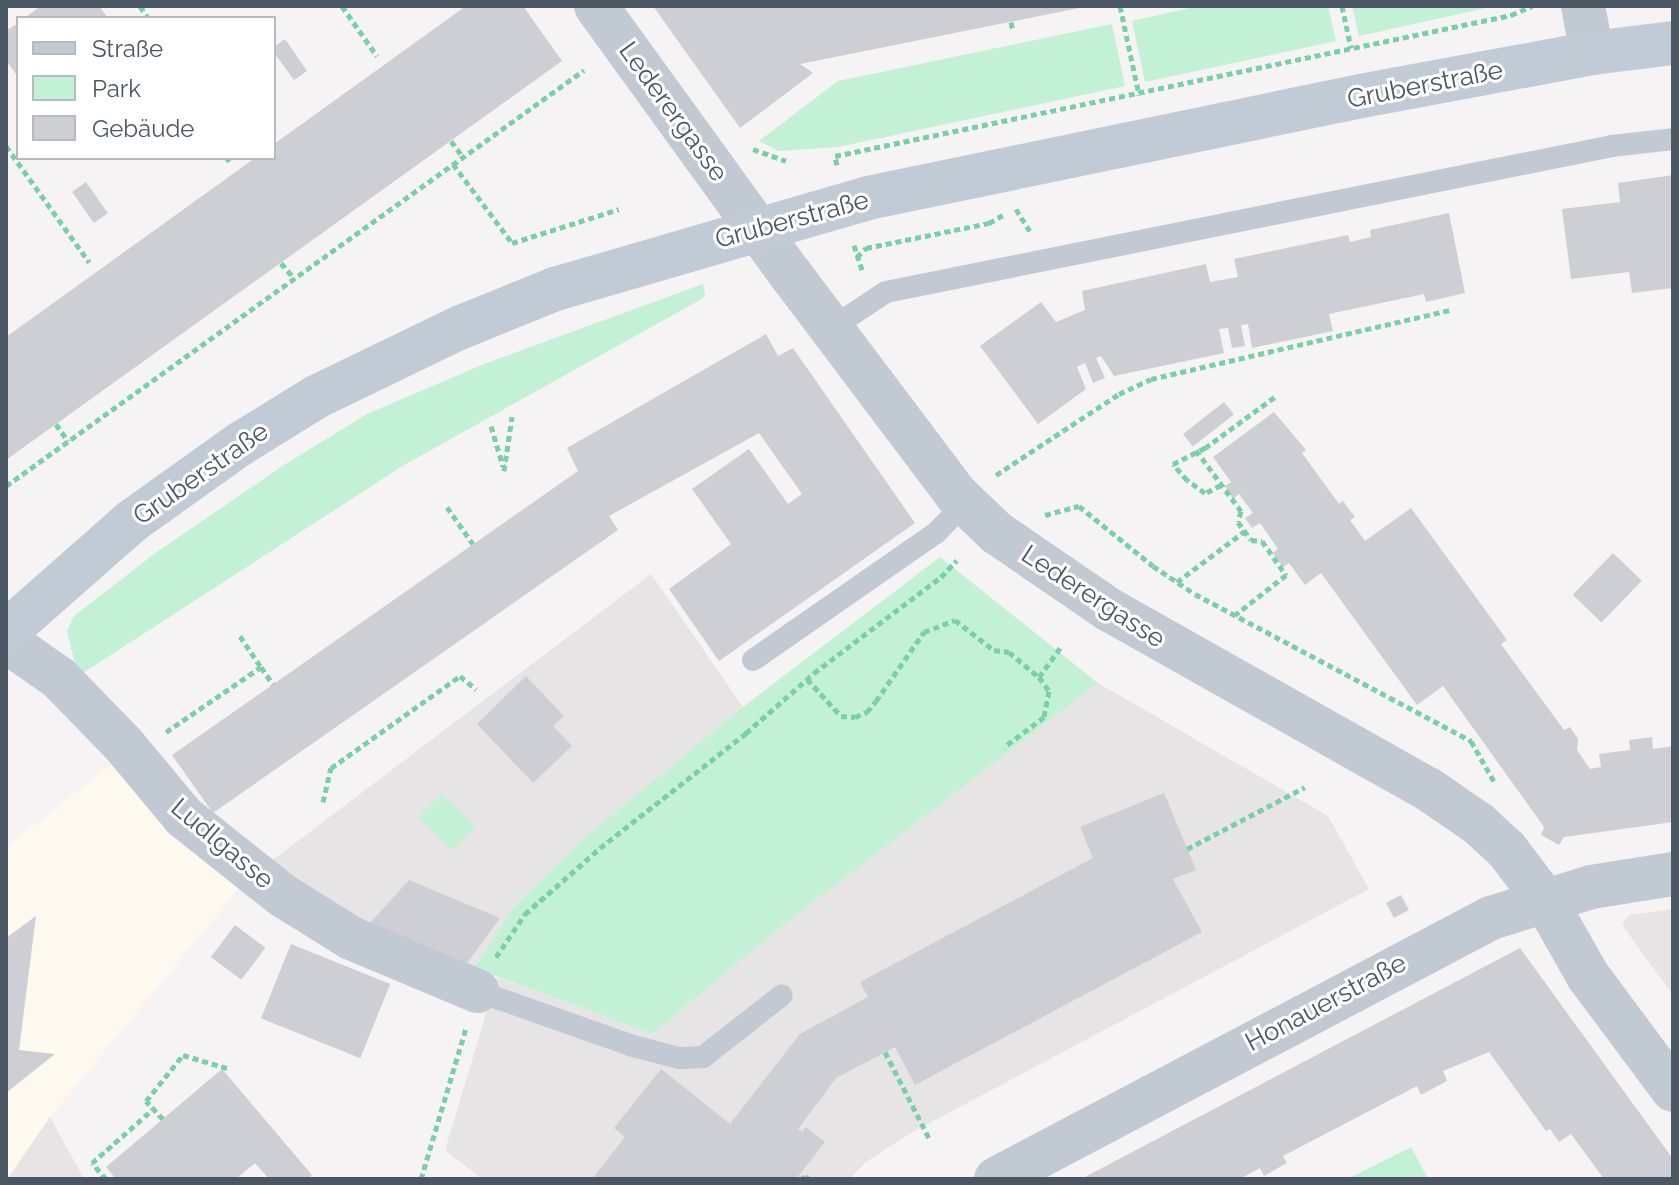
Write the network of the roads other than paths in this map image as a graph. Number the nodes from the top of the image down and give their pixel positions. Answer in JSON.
{"nodes":[{"id":1,"x":596,"y":6,"type":"edge"},
{"id":2,"x":1583,"y":6,"type":"edge"},
{"id":3,"x":1673,"y":43,"type":"edge"},
{"id":4,"x":1592,"y":53,"type":"junction"},
{"id":5,"x":1673,"y":139,"type":"edge"},
{"id":6,"x":757,"y":228,"type":"junction"},
{"id":7,"x":830,"y":329,"type":"junction"},
{"id":8,"x":977,"y":492,"type":"junction"},
{"id":9,"x":6,"y":632,"type":"edge"},
{"id":10,"x":6,"y":641,"type":"edge"},
{"id":11,"x":753,"y":660,"type":"dead end"},
{"id":12,"x":1673,"y":874,"type":"edge"},
{"id":13,"x":1545,"y":900,"type":"junction"},
{"id":14,"x":477,"y":991,"type":"joint"},
{"id":15,"x":782,"y":995,"type":"dead end"},
{"id":16,"x":1673,"y":1090,"type":"edge"},
{"id":17,"x":996,"y":1179,"type":"edge"}],
"edges":[{"from":1,"to":6,"type":"street","name":"Lederergasse"},
{"from":2,"to":4,"type":"street"},
{"from":3,"to":4,"type":"main road","name":"Gruberstraße"},
{"from":4,"to":6,"type":"main road","name":"Gruberstraße"},
{"from":5,"to":7,"type":"lane"},
{"from":6,"to":7,"type":"street","name":"Lederergasse"},
{"from":6,"to":9,"type":"main road","name":"Gruberstraße"},
{"from":7,"to":8,"type":"street","name":"Lederergasse"},
{"from":8,"to":11,"type":"lane"},
{"from":8,"to":13,"type":"street","name":"Lederergasse"},
{"from":10,"to":14,"type":"street","name":"Ludlgasse"},
{"from":12,"to":13,"type":"street","name":"Honauerstraße"},
{"from":13,"to":16,"type":"street","name":"Lederergasse"},
{"from":13,"to":17,"type":"street","name":"Honauerstraße"},
{"from":14,"to":15,"type":"lane"}]}
